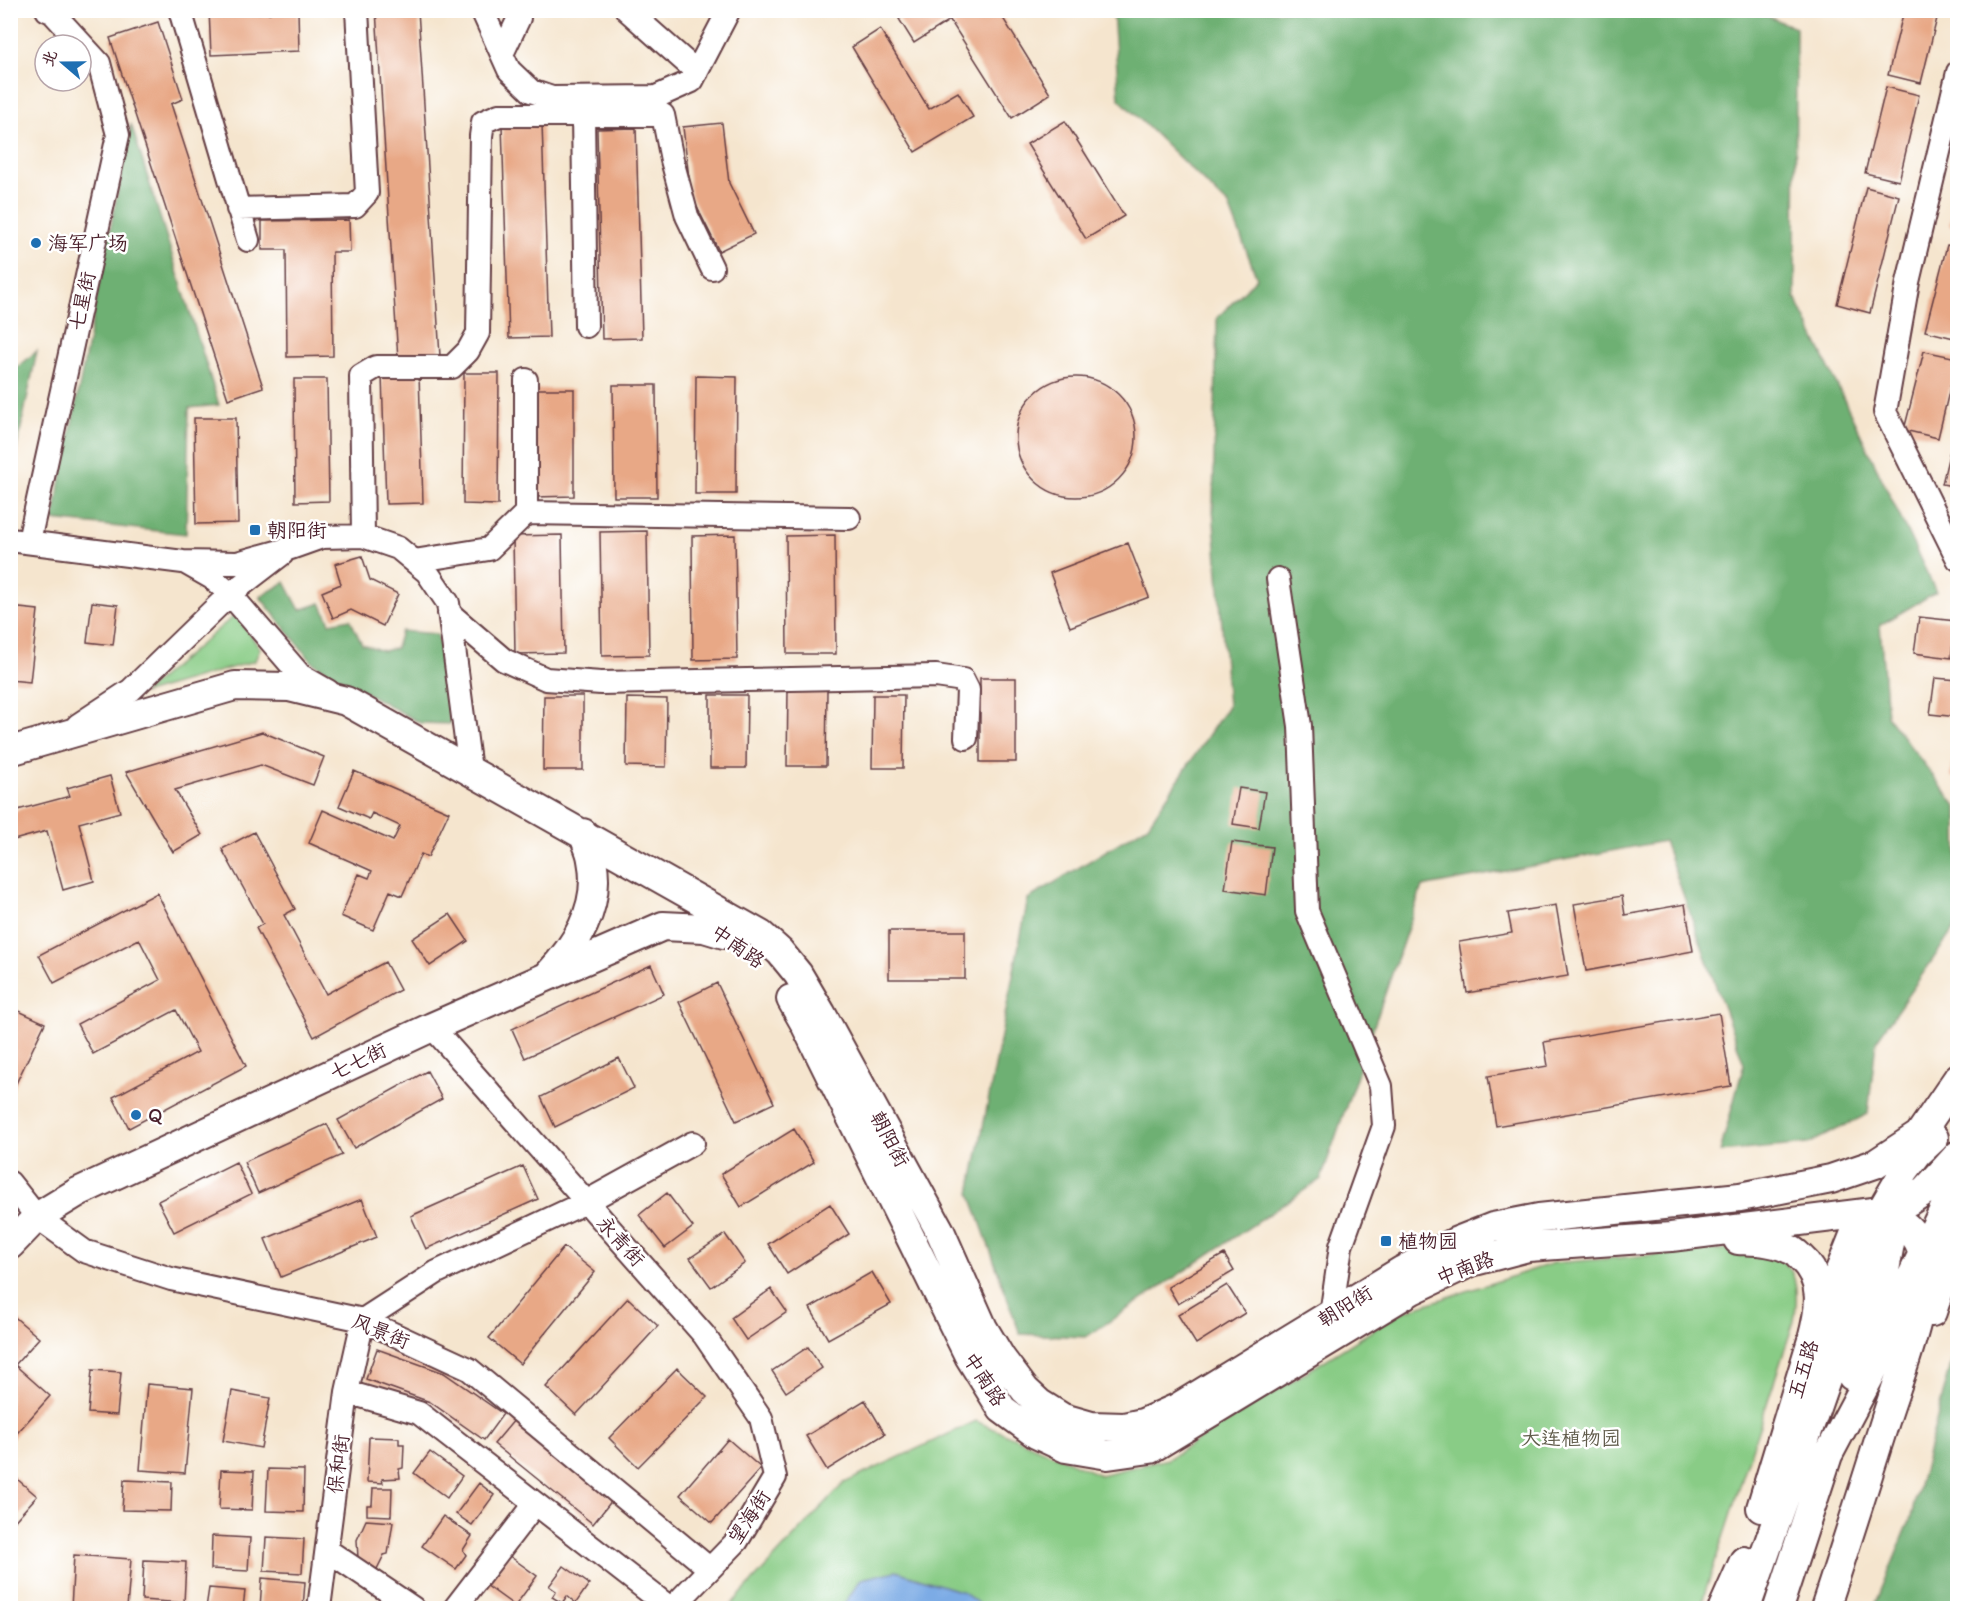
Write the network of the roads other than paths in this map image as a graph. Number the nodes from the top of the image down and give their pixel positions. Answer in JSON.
{"nodes":[{"id":1,"x":47,"y":10,"type":"edge"},
{"id":2,"x":180,"y":10,"type":"edge"},
{"id":3,"x":357,"y":10,"type":"edge"},
{"id":4,"x":482,"y":10,"type":"edge"},
{"id":5,"x":519,"y":10,"type":"edge"},
{"id":6,"x":627,"y":10,"type":"edge"},
{"id":7,"x":729,"y":10,"type":"edge"},
{"id":8,"x":502,"y":54,"type":"junction"},
{"id":9,"x":697,"y":72,"type":"junction"},
{"id":10,"x":1958,"y":72,"type":"edge"},
{"id":11,"x":583,"y":115,"type":"junction"},
{"id":12,"x":238,"y":209,"type":"junction"},
{"id":13,"x":248,"y":240,"type":"dead end"},
{"id":14,"x":712,"y":268,"type":"dead end"},
{"id":15,"x":586,"y":326,"type":"dead end"},
{"id":16,"x":526,"y":380,"type":"dead end"},
{"id":17,"x":526,"y":513,"type":"junction"},
{"id":18,"x":849,"y":518,"type":"dead end"},
{"id":19,"x":363,"y":536,"type":"junction"},
{"id":20,"x":20,"y":540,"type":"edge"},
{"id":21,"x":291,"y":548,"type":"junction"},
{"id":22,"x":1958,"y":559,"type":"edge"},
{"id":23,"x":414,"y":561,"type":"junction"},
{"id":24,"x":183,"y":562,"type":"junction"},
{"id":25,"x":1278,"y":579,"type":"dead end"},
{"id":26,"x":230,"y":594,"type":"junction"},
{"id":27,"x":449,"y":613,"type":"junction"},
{"id":28,"x":346,"y":701,"type":"junction"},
{"id":29,"x":59,"y":738,"type":"junction"},
{"id":30,"x":966,"y":738,"type":"dead end"},
{"id":31,"x":10,"y":751,"type":"edge"},
{"id":32,"x":470,"y":770,"type":"junction"},
{"id":33,"x":587,"y":846,"type":"junction"},
{"id":34,"x":724,"y":934,"type":"junction"},
{"id":35,"x":547,"y":977,"type":"junction"},
{"id":36,"x":432,"y":1027,"type":"junction"},
{"id":37,"x":1958,"y":1078,"type":"edge"},
{"id":38,"x":1958,"y":1094,"type":"edge"},
{"id":39,"x":693,"y":1143,"type":"dead end"},
{"id":40,"x":1958,"y":1155,"type":"edge"},
{"id":41,"x":1958,"y":1180,"type":"edge"},
{"id":42,"x":10,"y":1183,"type":"edge"},
{"id":43,"x":1740,"y":1197,"type":"junction"},
{"id":44,"x":586,"y":1202,"type":"junction"},
{"id":45,"x":1871,"y":1210,"type":"junction"},
{"id":46,"x":37,"y":1217,"type":"junction"},
{"id":47,"x":1958,"y":1233,"type":"edge"},
{"id":48,"x":1671,"y":1238,"type":"junction"},
{"id":49,"x":10,"y":1245,"type":"edge"},
{"id":50,"x":1923,"y":1253,"type":"junction"},
{"id":51,"x":1331,"y":1315,"type":"junction"},
{"id":52,"x":363,"y":1320,"type":"junction"},
{"id":53,"x":1812,"y":1340,"type":"junction"},
{"id":54,"x":347,"y":1392,"type":"junction"},
{"id":55,"x":1828,"y":1455,"type":"junction"},
{"id":56,"x":775,"y":1476,"type":"joint"},
{"id":57,"x":535,"y":1504,"type":"junction"},
{"id":58,"x":327,"y":1550,"type":"junction"},
{"id":59,"x":1744,"y":1563,"type":"junction"},
{"id":60,"x":710,"y":1569,"type":"junction"},
{"id":61,"x":1834,"y":1582,"type":"junction"},
{"id":62,"x":319,"y":1608,"type":"edge"},
{"id":63,"x":413,"y":1608,"type":"edge"},
{"id":64,"x":455,"y":1608,"type":"edge"},
{"id":65,"x":671,"y":1608,"type":"edge"},
{"id":66,"x":1723,"y":1608,"type":"edge"},
{"id":67,"x":1731,"y":1608,"type":"edge"},
{"id":68,"x":1746,"y":1608,"type":"edge"},
{"id":69,"x":1778,"y":1608,"type":"edge"},
{"id":70,"x":1825,"y":1608,"type":"edge"}],
"edges":[{"from":1,"to":20,"type":"street","name":"七星街"},
{"from":2,"to":12,"type":"street"},
{"from":3,"to":12,"type":"street"},
{"from":4,"to":8,"type":"street"},
{"from":5,"to":8,"type":"street"},
{"from":6,"to":9,"type":"street"},
{"from":7,"to":9,"type":"street"},
{"from":8,"to":9,"type":"street"},
{"from":10,"to":22,"type":"street"},
{"from":11,"to":14,"type":"street"},
{"from":11,"to":15,"type":"street"},
{"from":11,"to":19,"type":"street"},
{"from":12,"to":13,"type":"street"},
{"from":16,"to":17,"type":"street"},
{"from":17,"to":18,"type":"street"},
{"from":17,"to":23,"type":"street"},
{"from":19,"to":21,"type":"street"},
{"from":19,"to":23,"type":"street"},
{"from":20,"to":24,"type":"street"},
{"from":21,"to":24,"type":"street"},
{"from":21,"to":26,"type":"street"},
{"from":23,"to":27,"type":"street"},
{"from":24,"to":26,"type":"street"},
{"from":25,"to":51,"type":"street"},
{"from":26,"to":28,"type":"street"},
{"from":26,"to":29,"type":"street"},
{"from":27,"to":30,"type":"street"},
{"from":27,"to":32,"type":"street"},
{"from":28,"to":29,"type":"main road","name":"朝阳街"},
{"from":28,"to":32,"type":"main road","name":"朝阳街"},
{"from":28,"to":33,"type":"main road","name":"中南路"},
{"from":29,"to":31,"type":"main road","name":"朝阳街"},
{"from":32,"to":33,"type":"main road","name":"朝阳街"},
{"from":33,"to":34,"type":"main road","name":"中南路"},
{"from":33,"to":35,"type":"main road"},
{"from":33,"to":51,"type":"main road","name":"朝阳街"},
{"from":34,"to":35,"type":"main road","name":"七七街"},
{"from":34,"to":48,"type":"main road","name":"中南路"},
{"from":35,"to":36,"type":"main road","name":"七七街"},
{"from":36,"to":44,"type":"street","name":"永青街"},
{"from":36,"to":46,"type":"main road","name":"七七街"},
{"from":37,"to":43,"type":"main road"},
{"from":38,"to":45,"type":"main road"},
{"from":39,"to":44,"type":"street"},
{"from":40,"to":45,"type":"main road","name":"中南路"},
{"from":41,"to":50,"type":"main road"},
{"from":42,"to":46,"type":"street","name":"风景街"},
{"from":43,"to":45,"type":"main road"},
{"from":43,"to":51,"type":"main road","name":"朝阳街"},
{"from":44,"to":52,"type":"street"},
{"from":44,"to":56,"type":"street","name":"永青街"},
{"from":45,"to":48,"type":"main road","name":"中南路"},
{"from":45,"to":50,"type":"main road"},
{"from":45,"to":53,"type":"main road"},
{"from":45,"to":55,"type":"main road"},
{"from":45,"to":68,"type":"main road"},
{"from":46,"to":49,"type":"main road","name":"七七街"},
{"from":46,"to":52,"type":"street","name":"风景街"},
{"from":47,"to":61,"type":"main road"},
{"from":48,"to":53,"type":"main road","name":"五五路"},
{"from":50,"to":55,"type":"main road"},
{"from":50,"to":61,"type":"main road"},
{"from":52,"to":54,"type":"street","name":"保和街"},
{"from":52,"to":60,"type":"street","name":"风景街"},
{"from":53,"to":59,"type":"main road","name":"五五路"},
{"from":54,"to":57,"type":"street"},
{"from":54,"to":58,"type":"street","name":"保和街"},
{"from":55,"to":69,"type":"main road"},
{"from":56,"to":60,"type":"street","name":"望海街"},
{"from":57,"to":64,"type":"street"},
{"from":57,"to":65,"type":"street"},
{"from":58,"to":62,"type":"street","name":"保和街"},
{"from":58,"to":63,"type":"street"},
{"from":59,"to":66,"type":"main road","name":"五五路"},
{"from":59,"to":67,"type":"main road"},
{"from":60,"to":65,"type":"street","name":"望海街"},
{"from":61,"to":70,"type":"main road"}]}
